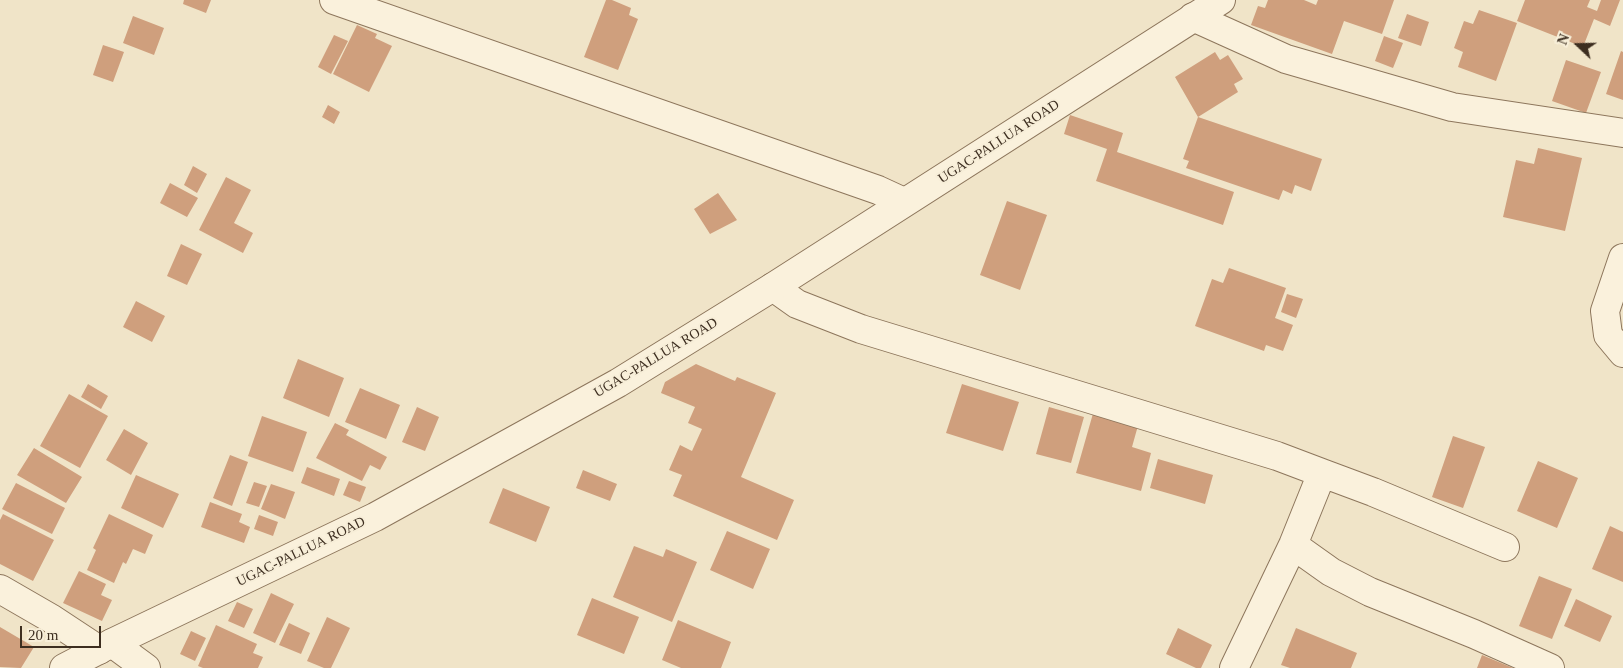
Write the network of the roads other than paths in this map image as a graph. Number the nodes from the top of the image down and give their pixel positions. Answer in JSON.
{"nodes":[{"id":1,"x":334,"y":0,"type":"edge"},
{"id":2,"x":1221,"y":0,"type":"edge"},
{"id":3,"x":368,"y":5,"type":"edge"},
{"id":4,"x":1193,"y":18,"type":"junction"},
{"id":5,"x":1623,"y":133,"type":"edge"},
{"id":6,"x":904,"y":202,"type":"junction"},
{"id":7,"x":1623,"y":258,"type":"edge"},
{"id":8,"x":773,"y":287,"type":"junction"},
{"id":9,"x":1623,"y":354,"type":"edge"},
{"id":10,"x":1322,"y":473,"type":"junction"},
{"id":11,"x":1293,"y":545,"type":"junction"},
{"id":12,"x":1505,"y":547,"type":"dead end"},
{"id":13,"x":0,"y":589,"type":"edge"},
{"id":14,"x":105,"y":646,"type":"junction"},
{"id":15,"x":64,"y":668,"type":"edge"},
{"id":16,"x":146,"y":668,"type":"edge"},
{"id":17,"x":1234,"y":668,"type":"edge"},
{"id":18,"x":1550,"y":668,"type":"edge"}],
"edges":[{"from":1,"to":3,"type":"street"},
{"from":2,"to":4,"type":"street","name":"UGAC-PALLUA ROAD"},
{"from":3,"to":6,"type":"street"},
{"from":4,"to":5,"type":"street"},
{"from":4,"to":6,"type":"street","name":"UGAC-PALLUA ROAD"},
{"from":6,"to":8,"type":"street","name":"UGAC-PALLUA ROAD"},
{"from":7,"to":9,"type":"street"},
{"from":8,"to":10,"type":"street"},
{"from":8,"to":14,"type":"street","name":"UGAC-PALLUA ROAD"},
{"from":10,"to":11,"type":"street"},
{"from":10,"to":12,"type":"street"},
{"from":11,"to":17,"type":"street"},
{"from":11,"to":18,"type":"street"},
{"from":13,"to":14,"type":"street"},
{"from":14,"to":15,"type":"street","name":"UGAC-PALLUA ROAD"},
{"from":14,"to":16,"type":"street"}]}
